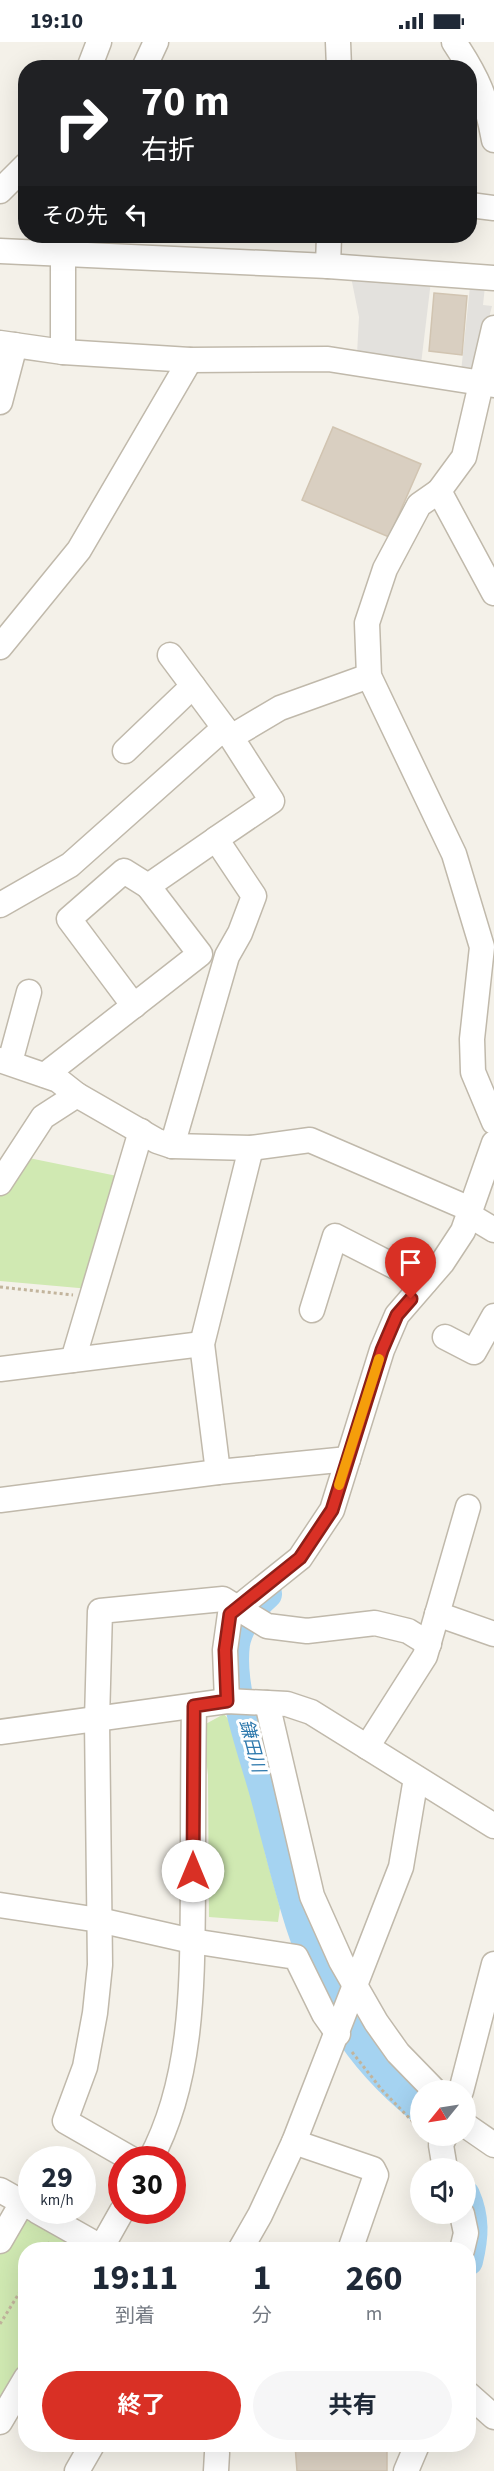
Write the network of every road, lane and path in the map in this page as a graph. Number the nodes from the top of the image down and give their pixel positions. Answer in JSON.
{"nodes":[{"id":1,"x":99,"y":42,"type":"edge"},
{"id":2,"x":156,"y":42,"type":"edge"},
{"id":3,"x":338,"y":42,"type":"edge"},
{"id":4,"x":454,"y":42,"type":"edge"},
{"id":5,"x":92,"y":60,"type":"edge"},
{"id":6,"x":148,"y":60,"type":"edge"},
{"id":7,"x":339,"y":60,"type":"edge"},
{"id":8,"x":466,"y":60,"type":"edge"},
{"id":9,"x":477,"y":81,"type":"edge"},
{"id":10,"x":494,"y":140,"type":"edge"},
{"id":11,"x":18,"y":173,"type":"edge"},
{"id":12,"x":0,"y":191,"type":"edge"},
{"id":13,"x":477,"y":206,"type":"edge"},
{"id":14,"x":494,"y":208,"type":"edge"},
{"id":15,"x":329,"y":243,"type":"edge"},
{"id":16,"x":79,"y":248,"type":"edge"},
{"id":17,"x":0,"y":251,"type":"edge"},
{"id":18,"x":328,"y":266,"type":"junction"},
{"id":19,"x":494,"y":278,"type":"edge"},
{"id":20,"x":494,"y":328,"type":"edge"},
{"id":21,"x":7,"y":344,"type":"edge"},
{"id":22,"x":63,"y":352,"type":"junction"},
{"id":23,"x":190,"y":360,"type":"junction"},
{"id":24,"x":488,"y":384,"type":"edge"},
{"id":25,"x":0,"y":402,"type":"edge"},
{"id":26,"x":439,"y":491,"type":"junction"},
{"id":27,"x":494,"y":593,"type":"edge"},
{"id":28,"x":0,"y":647,"type":"edge"},
{"id":29,"x":170,"y":655,"type":"dead end"},
{"id":30,"x":369,"y":676,"type":"junction"},
{"id":31,"x":193,"y":686,"type":"junction"},
{"id":32,"x":227,"y":732,"type":"junction"},
{"id":33,"x":125,"y":751,"type":"dead end"},
{"id":34,"x":216,"y":839,"type":"junction"},
{"id":35,"x":148,"y":886,"type":"junction"},
{"id":36,"x":0,"y":905,"type":"edge"},
{"id":37,"x":29,"y":992,"type":"dead end"},
{"id":38,"x":134,"y":1006,"type":"junction"},
{"id":39,"x":5,"y":1061,"type":"edge"},
{"id":40,"x":45,"y":1075,"type":"junction"},
{"id":41,"x":77,"y":1095,"type":"junction"},
{"id":42,"x":494,"y":1122,"type":"edge"},
{"id":43,"x":141,"y":1131,"type":"junction"},
{"id":44,"x":494,"y":1143,"type":"edge"},
{"id":45,"x":172,"y":1146,"type":"junction"},
{"id":46,"x":250,"y":1148,"type":"junction"},
{"id":47,"x":0,"y":1183,"type":"edge"},
{"id":48,"x":470,"y":1212,"type":"junction"},
{"id":49,"x":494,"y":1230,"type":"edge"},
{"id":50,"x":425,"y":1282,"type":"junction"},
{"id":51,"x":0,"y":1287,"type":"edge"},
{"id":52,"x":91,"y":1297,"type":"junction"},
{"id":53,"x":312,"y":1310,"type":"dead end"},
{"id":54,"x":494,"y":1316,"type":"edge"},
{"id":55,"x":445,"y":1337,"type":"dead end"},
{"id":56,"x":202,"y":1344,"type":"junction"},
{"id":57,"x":73,"y":1360,"type":"junction"},
{"id":58,"x":0,"y":1369,"type":"edge"},
{"id":59,"x":348,"y":1459,"type":"junction"},
{"id":60,"x":218,"y":1472,"type":"junction"},
{"id":61,"x":0,"y":1500,"type":"edge"},
{"id":62,"x":468,"y":1507,"type":"dead end"},
{"id":63,"x":238,"y":1609,"type":"junction"},
{"id":64,"x":437,"y":1614,"type":"junction"},
{"id":65,"x":494,"y":1634,"type":"edge"},
{"id":66,"x":429,"y":1644,"type":"junction"},
{"id":67,"x":227,"y":1701,"type":"junction"},
{"id":68,"x":267,"y":1703,"type":"junction"},
{"id":69,"x":194,"y":1706,"type":"junction"},
{"id":70,"x":97,"y":1720,"type":"junction"},
{"id":71,"x":0,"y":1732,"type":"edge"},
{"id":72,"x":367,"y":1747,"type":"junction"},
{"id":73,"x":416,"y":1778,"type":"junction"},
{"id":74,"x":494,"y":1826,"type":"edge"},
{"id":75,"x":0,"y":1905,"type":"edge"},
{"id":76,"x":99,"y":1920,"type":"junction"},
{"id":77,"x":192,"y":1941,"type":"junction"},
{"id":78,"x":494,"y":1964,"type":"edge"},
{"id":79,"x":355,"y":1987,"type":"junction"},
{"id":80,"x":338,"y":2034,"type":"junction"},
{"id":81,"x":424,"y":2080,"type":"edge"},
{"id":82,"x":464,"y":2080,"type":"edge"},
{"id":83,"x":410,"y":2119,"type":"edge"},
{"id":84,"x":476,"y":2133,"type":"edge"},
{"id":85,"x":294,"y":2142,"type":"junction"},
{"id":86,"x":494,"y":2145,"type":"edge"},
{"id":87,"x":109,"y":2146,"type":"edge"},
{"id":88,"x":155,"y":2146,"type":"edge"},
{"id":89,"x":0,"y":2190,"type":"edge"},
{"id":90,"x":18,"y":2200,"type":"edge"},
{"id":91,"x":18,"y":2221,"type":"edge"},
{"id":92,"x":59,"y":2224,"type":"edge"},
{"id":93,"x":115,"y":2224,"type":"edge"},
{"id":94,"x":464,"y":2224,"type":"edge"},
{"id":95,"x":0,"y":2241,"type":"edge"},
{"id":96,"x":90,"y":2242,"type":"edge"},
{"id":97,"x":106,"y":2242,"type":"edge"},
{"id":98,"x":245,"y":2242,"type":"edge"},
{"id":99,"x":353,"y":2242,"type":"edge"},
{"id":100,"x":464,"y":2242,"type":"edge"},
{"id":101,"x":18,"y":2293,"type":"edge"},
{"id":102,"x":2,"y":2316,"type":"edge"},
{"id":103,"x":0,"y":2324,"type":"edge"},
{"id":104,"x":18,"y":2391,"type":"edge"},
{"id":105,"x":476,"y":2401,"type":"edge"},
{"id":106,"x":494,"y":2417,"type":"edge"},
{"id":107,"x":0,"y":2420,"type":"edge"},
{"id":108,"x":88,"y":2452,"type":"edge"},
{"id":109,"x":414,"y":2452,"type":"edge"},
{"id":110,"x":77,"y":2471,"type":"edge"},
{"id":111,"x":406,"y":2471,"type":"edge"}],
"edges":[{"from":1,"to":5,"type":"street"},
{"from":2,"to":6,"type":"street"},
{"from":3,"to":7,"type":"street"},
{"from":4,"to":8,"type":"street"},
{"from":9,"to":10,"type":"street"},
{"from":11,"to":12,"type":"street"},
{"from":13,"to":14,"type":"street"},
{"from":15,"to":18,"type":"street"},
{"from":16,"to":17,"type":"street"},
{"from":16,"to":18,"type":"street"},
{"from":16,"to":22,"type":"street"},
{"from":18,"to":19,"type":"street"},
{"from":20,"to":24,"type":"street"},
{"from":21,"to":22,"type":"street"},
{"from":21,"to":25,"type":"street"},
{"from":22,"to":23,"type":"street"},
{"from":23,"to":24,"type":"street"},
{"from":23,"to":28,"type":"street"},
{"from":24,"to":26,"type":"street"},
{"from":26,"to":27,"type":"street"},
{"from":26,"to":30,"type":"street"},
{"from":29,"to":31,"type":"street"},
{"from":30,"to":32,"type":"street"},
{"from":30,"to":42,"type":"street"},
{"from":31,"to":32,"type":"street"},
{"from":31,"to":33,"type":"street"},
{"from":32,"to":34,"type":"street"},
{"from":32,"to":36,"type":"street"},
{"from":34,"to":35,"type":"street"},
{"from":34,"to":45,"type":"street"},
{"from":35,"to":38,"type":"street"},
{"from":35,"to":38,"type":"street"},
{"from":37,"to":39,"type":"street"},
{"from":38,"to":40,"type":"street"},
{"from":39,"to":40,"type":"street"},
{"from":40,"to":41,"type":"street"},
{"from":41,"to":43,"type":"street"},
{"from":41,"to":47,"type":"street"},
{"from":43,"to":45,"type":"street"},
{"from":43,"to":52,"type":"street"},
{"from":44,"to":48,"type":"street"},
{"from":45,"to":46,"type":"street"},
{"from":46,"to":48,"type":"street"},
{"from":46,"to":56,"type":"street"},
{"from":48,"to":49,"type":"street"},
{"from":48,"to":50,"type":"street"},
{"from":50,"to":53,"type":"street"},
{"from":50,"to":59,"type":"street"},
{"from":51,"to":52,"type":"path"},
{"from":52,"to":57,"type":"street"},
{"from":54,"to":55,"type":"street"},
{"from":56,"to":57,"type":"street"},
{"from":56,"to":60,"type":"street"},
{"from":57,"to":58,"type":"street"},
{"from":59,"to":60,"type":"street"},
{"from":59,"to":63,"type":"street"},
{"from":60,"to":61,"type":"street"},
{"from":62,"to":64,"type":"street"},
{"from":63,"to":66,"type":"street"},
{"from":63,"to":67,"type":"street"},
{"from":63,"to":70,"type":"street"},
{"from":64,"to":65,"type":"street"},
{"from":64,"to":66,"type":"street"},
{"from":66,"to":72,"type":"street"},
{"from":67,"to":68,"type":"street"},
{"from":67,"to":69,"type":"street"},
{"from":68,"to":72,"type":"street"},
{"from":68,"to":79,"type":"street"},
{"from":69,"to":70,"type":"street"},
{"from":69,"to":77,"type":"street"},
{"from":70,"to":71,"type":"street"},
{"from":70,"to":76,"type":"street"},
{"from":72,"to":73,"type":"street"},
{"from":73,"to":74,"type":"street"},
{"from":73,"to":79,"type":"street"},
{"from":75,"to":76,"type":"street"},
{"from":76,"to":77,"type":"street"},
{"from":76,"to":87,"type":"street"},
{"from":77,"to":80,"type":"street"},
{"from":77,"to":88,"type":"street"},
{"from":78,"to":82,"type":"street"},
{"from":79,"to":80,"type":"street"},
{"from":79,"to":81,"type":"street"},
{"from":80,"to":83,"type":"path"},
{"from":80,"to":85,"type":"street"},
{"from":84,"to":86,"type":"street"},
{"from":85,"to":98,"type":"street"},
{"from":85,"to":99,"type":"street"},
{"from":89,"to":90,"type":"street"},
{"from":91,"to":95,"type":"street"},
{"from":92,"to":96,"type":"street"},
{"from":93,"to":97,"type":"street"},
{"from":94,"to":100,"type":"street"},
{"from":101,"to":102,"type":"path"},
{"from":102,"to":103,"type":"path"},
{"from":104,"to":107,"type":"street"},
{"from":105,"to":106,"type":"street"},
{"from":108,"to":110,"type":"street"},
{"from":109,"to":111,"type":"street"}]}
